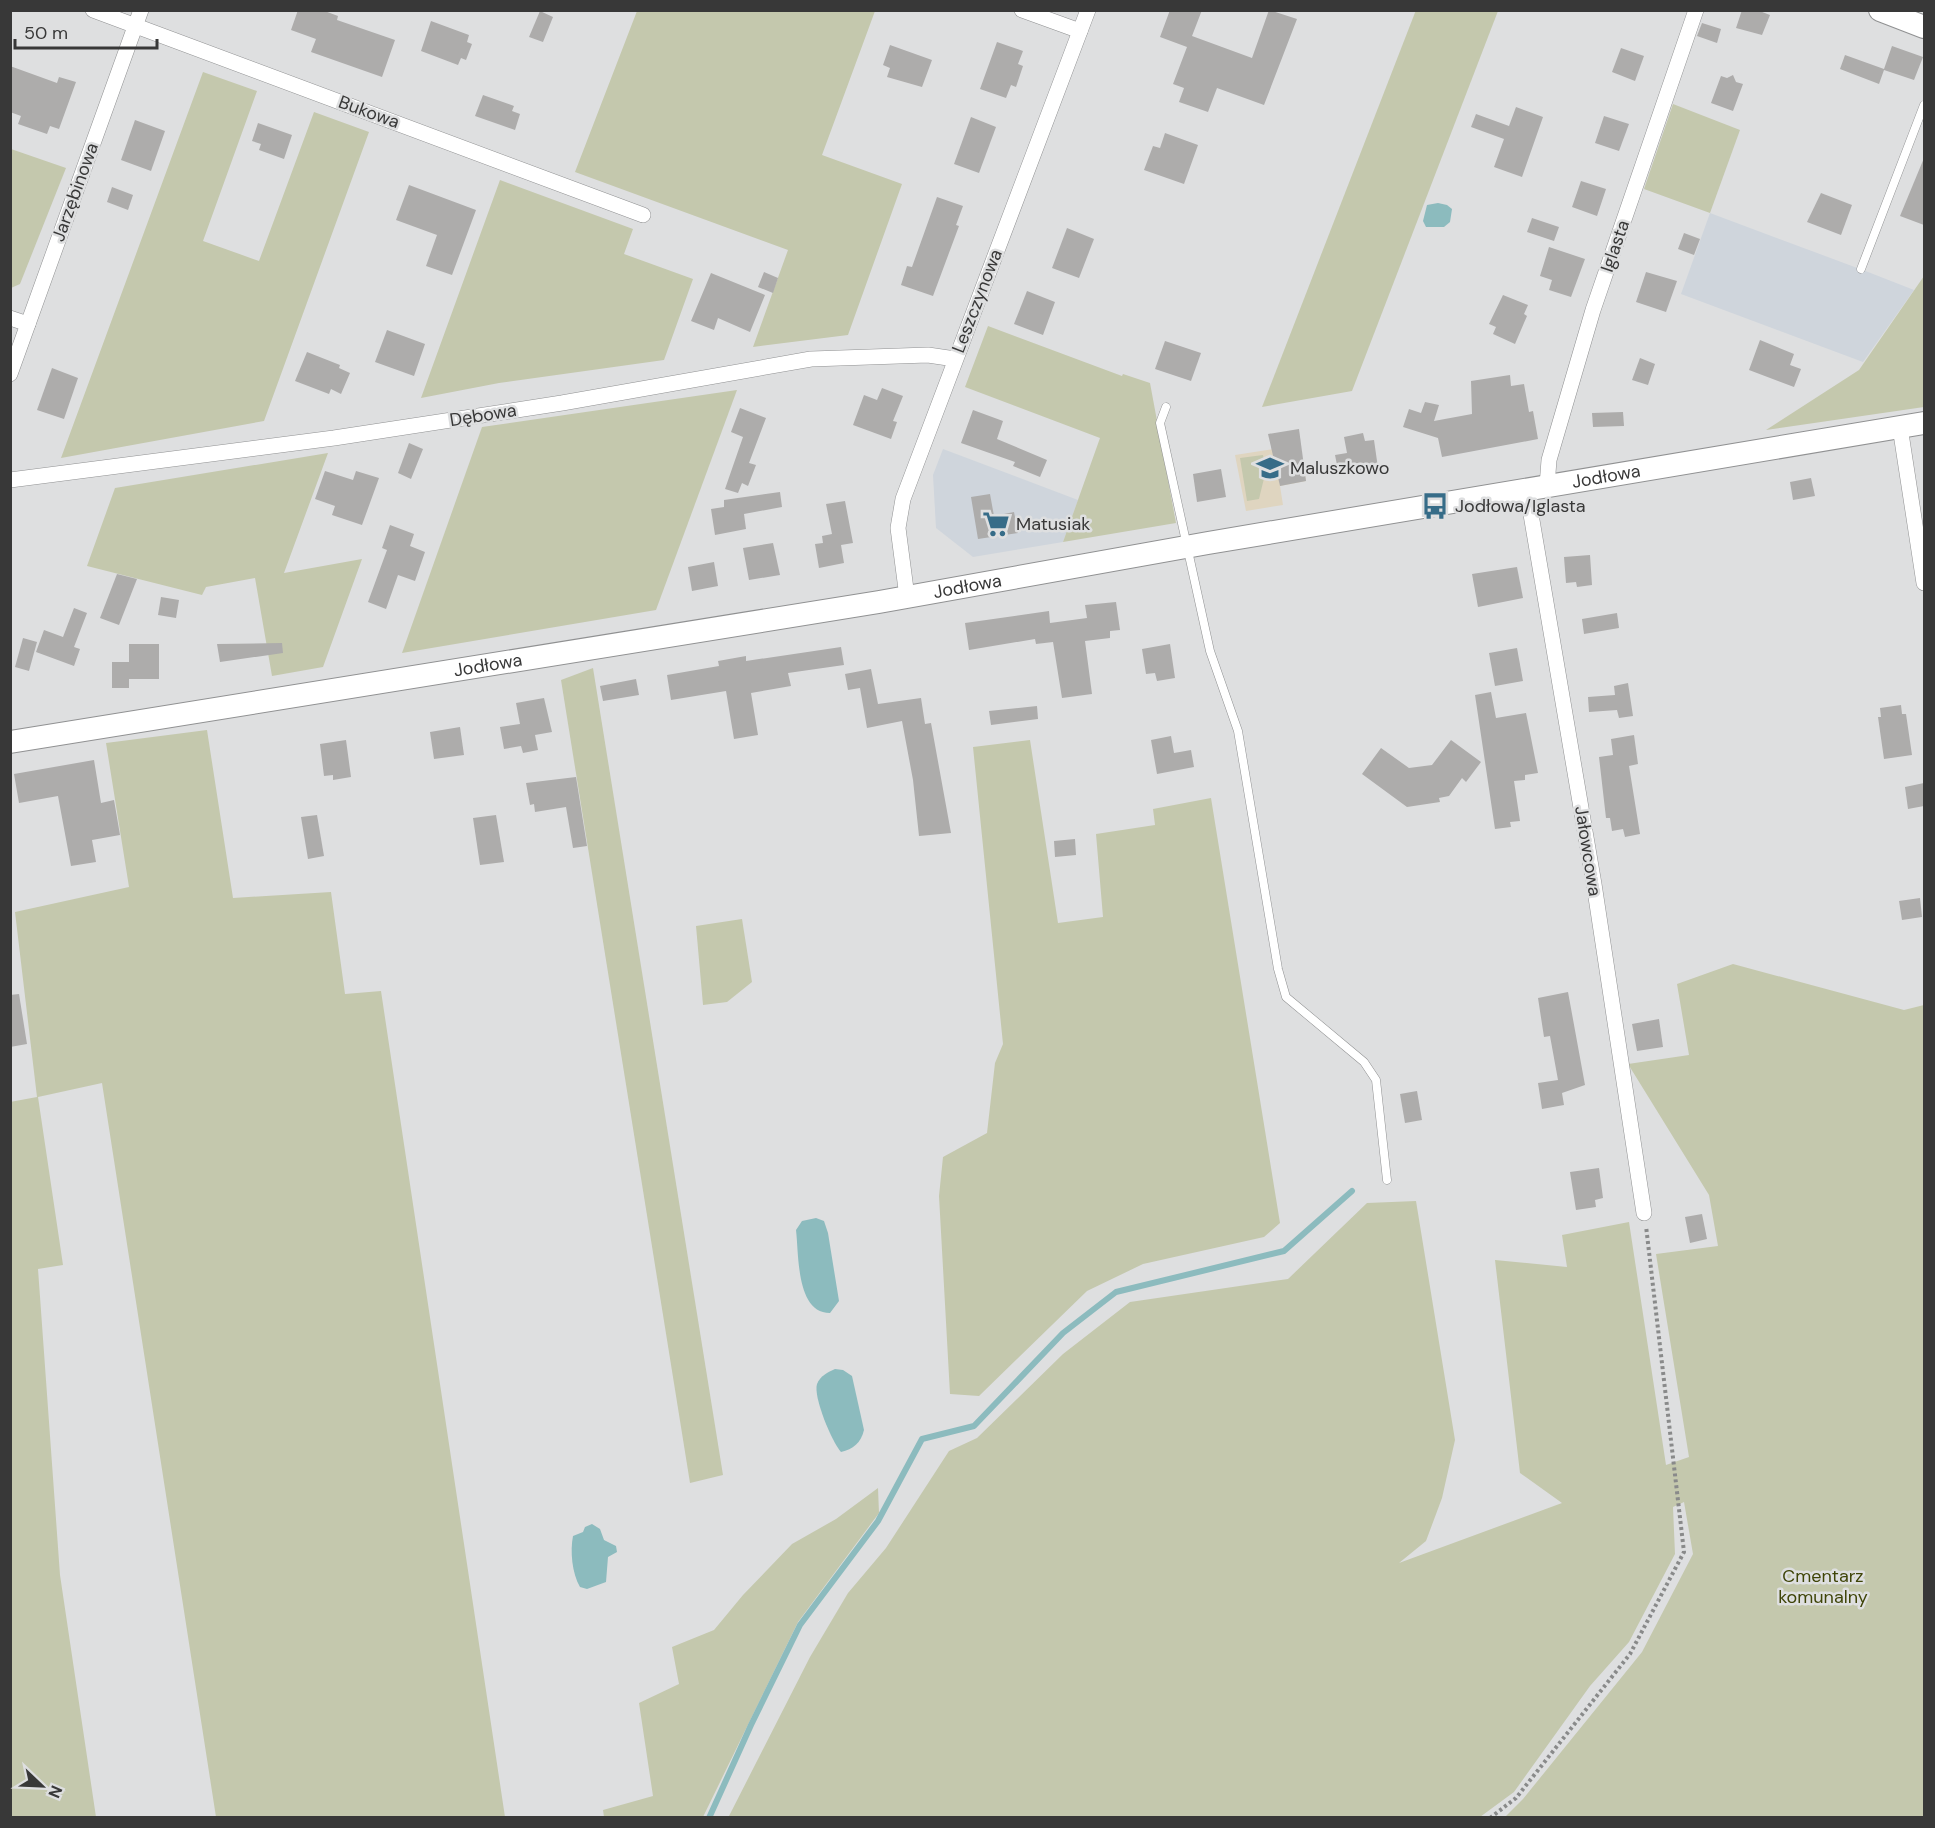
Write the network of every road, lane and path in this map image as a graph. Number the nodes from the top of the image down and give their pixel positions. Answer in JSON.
{"nodes":[{"id":1,"x":93,"y":10,"type":"edge"},
{"id":2,"x":141,"y":10,"type":"edge"},
{"id":3,"x":1022,"y":10,"type":"edge"},
{"id":4,"x":1088,"y":10,"type":"edge"},
{"id":5,"x":1696,"y":10,"type":"edge"},
{"id":6,"x":1880,"y":10,"type":"edge"},
{"id":7,"x":135,"y":26,"type":"junction"},
{"id":8,"x":1924,"y":27,"type":"edge"},
{"id":9,"x":1080,"y":32,"type":"junction"},
{"id":10,"x":1924,"y":105,"type":"edge"},
{"id":11,"x":644,"y":215,"type":"dead end"},
{"id":12,"x":1861,"y":269,"type":"dead end"},
{"id":13,"x":10,"y":318,"type":"edge"},
{"id":14,"x":28,"y":324,"type":"junction"},
{"id":15,"x":955,"y":359,"type":"junction"},
{"id":16,"x":10,"y":374,"type":"edge"},
{"id":17,"x":1166,"y":407,"type":"dead end"},
{"id":18,"x":1924,"y":423,"type":"edge"},
{"id":19,"x":1900,"y":427,"type":"junction"},
{"id":20,"x":10,"y":480,"type":"edge"},
{"id":21,"x":1537,"y":488,"type":"junction"},
{"id":22,"x":1188,"y":547,"type":"junction"},
{"id":23,"x":1924,"y":583,"type":"edge"},
{"id":24,"x":907,"y":597,"type":"junction"},
{"id":25,"x":10,"y":742,"type":"edge"},
{"id":26,"x":1387,"y":1180,"type":"dead end"},
{"id":27,"x":1644,"y":1212,"type":"joint"},
{"id":28,"x":1490,"y":1818,"type":"edge"}],
"edges":[{"from":1,"to":7,"type":"street","name":"Bukowa"},
{"from":2,"to":7,"type":"street","name":"Jarzębinowa"},
{"from":3,"to":9,"type":"street"},
{"from":4,"to":9,"type":"street","name":"Leszczynowa"},
{"from":5,"to":21,"type":"street","name":"Iglasta"},
{"from":6,"to":8,"type":"street"},
{"from":7,"to":11,"type":"street","name":"Bukowa"},
{"from":7,"to":14,"type":"street","name":"Jarzębinowa"},
{"from":9,"to":15,"type":"street","name":"Leszczynowa"},
{"from":10,"to":12,"type":"lane"},
{"from":13,"to":14,"type":"street"},
{"from":14,"to":16,"type":"street","name":"Jarzębinowa"},
{"from":15,"to":20,"type":"street","name":"Dębowa"},
{"from":15,"to":24,"type":"street","name":"Leszczynowa"},
{"from":17,"to":22,"type":"lane"},
{"from":18,"to":19,"type":"street","name":"Jodłowa"},
{"from":19,"to":21,"type":"street","name":"Jodłowa"},
{"from":19,"to":23,"type":"street"},
{"from":21,"to":22,"type":"street","name":"Jodłowa"},
{"from":21,"to":27,"type":"street","name":"Jałowcowa"},
{"from":22,"to":24,"type":"street","name":"Jodłowa"},
{"from":22,"to":26,"type":"lane"},
{"from":24,"to":25,"type":"street","name":"Jodłowa"},
{"from":27,"to":28,"type":"path"}]}
